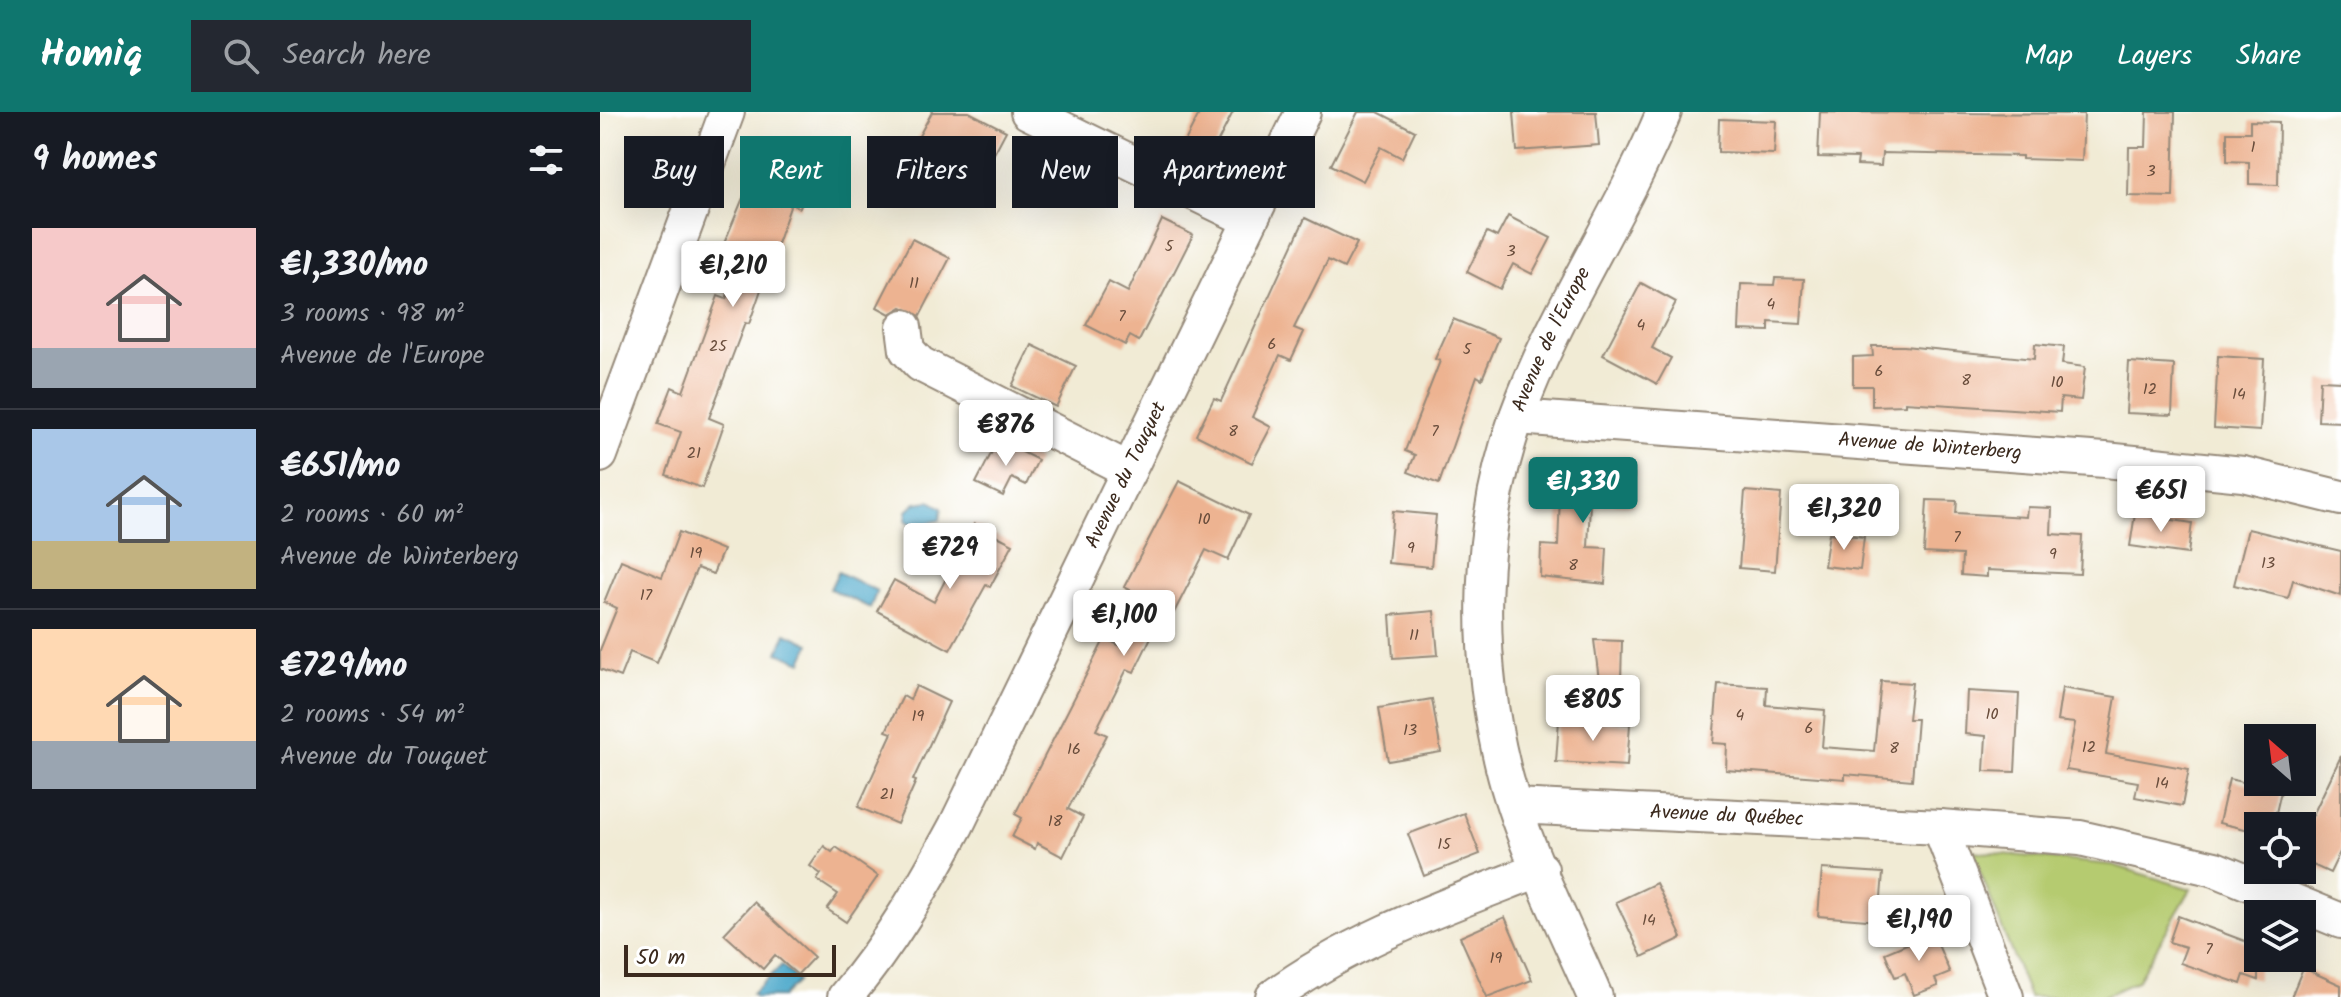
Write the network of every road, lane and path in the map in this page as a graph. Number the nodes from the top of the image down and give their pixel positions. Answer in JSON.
{"nodes":[{"id":1,"x":727,"y":112,"type":"edge"},
{"id":2,"x":1028,"y":112,"type":"edge"},
{"id":3,"x":1303,"y":112,"type":"edge"},
{"id":4,"x":1664,"y":112,"type":"edge"},
{"id":5,"x":1250,"y":220,"type":"junction"},
{"id":6,"x":904,"y":327,"type":"dead end"},
{"id":7,"x":1517,"y":417,"type":"junction"},
{"id":8,"x":600,"y":455,"type":"edge"},
{"id":9,"x":1129,"y":470,"type":"junction"},
{"id":10,"x":2341,"y":498,"type":"edge"},
{"id":11,"x":1515,"y":806,"type":"junction"},
{"id":12,"x":1940,"y":827,"type":"junction"},
{"id":13,"x":1541,"y":869,"type":"junction"},
{"id":14,"x":2341,"y":921,"type":"edge"},
{"id":15,"x":1591,"y":996,"type":"edge"},
{"id":16,"x":845,"y":997,"type":"edge"},
{"id":17,"x":1273,"y":997,"type":"edge"},
{"id":18,"x":2006,"y":997,"type":"edge"}],
"edges":[{"from":1,"to":8,"type":"street"},
{"from":2,"to":5,"type":"street"},
{"from":3,"to":5,"type":"street","name":"Avenue du Touquet"},
{"from":4,"to":7,"type":"street","name":"Avenue de l'Europe"},
{"from":5,"to":9,"type":"street","name":"Avenue du Touquet"},
{"from":6,"to":9,"type":"street"},
{"from":7,"to":10,"type":"street","name":"Avenue de Winterberg"},
{"from":7,"to":11,"type":"street","name":"Avenue de l'Europe"},
{"from":9,"to":16,"type":"street","name":"Avenue du Touquet"},
{"from":11,"to":12,"type":"street","name":"Avenue du Québec"},
{"from":11,"to":13,"type":"street","name":"Avenue de l'Europe"},
{"from":12,"to":14,"type":"street","name":"Avenue du Québec"},
{"from":12,"to":18,"type":"street"},
{"from":13,"to":15,"type":"street","name":"Avenue de l'Europe"},
{"from":13,"to":17,"type":"street"}]}
